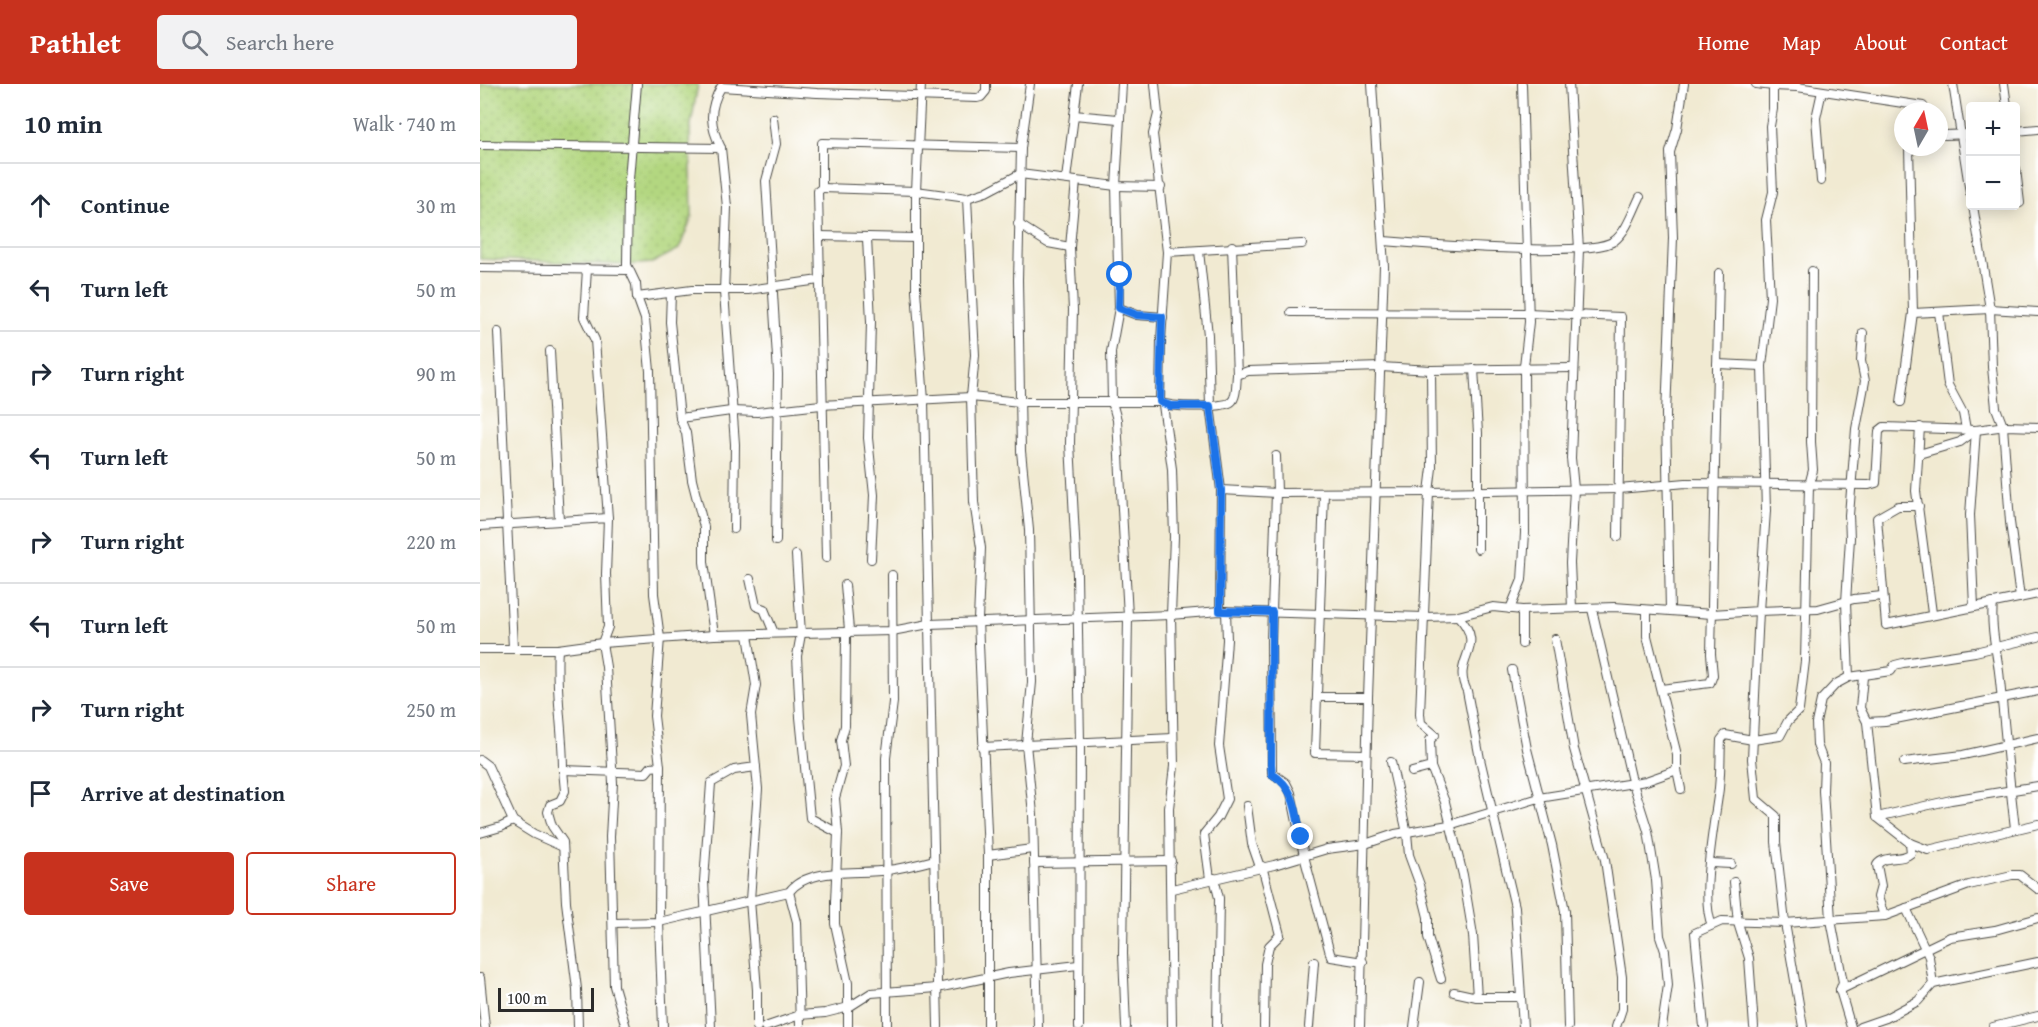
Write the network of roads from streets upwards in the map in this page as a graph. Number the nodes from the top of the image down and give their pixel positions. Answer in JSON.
{"nodes":[{"id":1,"x":637,"y":84,"type":"edge"},
{"id":2,"x":921,"y":84,"type":"edge"},
{"id":3,"x":986,"y":84,"type":"edge"},
{"id":4,"x":1030,"y":84,"type":"edge"},
{"id":5,"x":1078,"y":84,"type":"edge"},
{"id":6,"x":1122,"y":84,"type":"edge"},
{"id":7,"x":1155,"y":84,"type":"edge"},
{"id":8,"x":1372,"y":84,"type":"edge"},
{"id":9,"x":1522,"y":84,"type":"edge"},
{"id":10,"x":1569,"y":84,"type":"edge"},
{"id":11,"x":1684,"y":84,"type":"edge"},
{"id":12,"x":1756,"y":84,"type":"edge"},
{"id":13,"x":1953,"y":84,"type":"edge"},
{"id":14,"x":2004,"y":84,"type":"edge"},
{"id":15,"x":1797,"y":85,"type":"edge"},
{"id":16,"x":1773,"y":86,"type":"junction"},
{"id":17,"x":1822,"y":91,"type":"junction"},
{"id":18,"x":921,"y":97,"type":"junction"},
{"id":19,"x":1901,"y":102,"type":"edge"},
{"id":20,"x":2006,"y":102,"type":"edge"},
{"id":21,"x":1074,"y":115,"type":"junction"},
{"id":22,"x":773,"y":118,"type":"dead end"},
{"id":23,"x":1118,"y":119,"type":"junction"},
{"id":24,"x":2038,"y":129,"type":"edge"},
{"id":25,"x":1966,"y":130,"type":"edge"},
{"id":26,"x":2020,"y":131,"type":"edge"},
{"id":27,"x":1966,"y":134,"type":"edge"},
{"id":28,"x":1948,"y":135,"type":"edge"},
{"id":29,"x":480,"y":145,"type":"edge"},
{"id":30,"x":919,"y":145,"type":"junction"},
{"id":31,"x":632,"y":148,"type":"junction"},
{"id":32,"x":721,"y":148,"type":"junction"},
{"id":33,"x":1021,"y":148,"type":"junction"},
{"id":34,"x":1908,"y":156,"type":"edge"},
{"id":35,"x":1020,"y":174,"type":"junction"},
{"id":36,"x":1066,"y":179,"type":"junction"},
{"id":37,"x":1821,"y":180,"type":"dead end"},
{"id":38,"x":1076,"y":181,"type":"junction"},
{"id":39,"x":1116,"y":186,"type":"junction"},
{"id":40,"x":1161,"y":186,"type":"junction"},
{"id":41,"x":822,"y":188,"type":"junction"},
{"id":42,"x":916,"y":191,"type":"junction"},
{"id":43,"x":1640,"y":197,"type":"dead end"},
{"id":44,"x":966,"y":198,"type":"junction"},
{"id":45,"x":1973,"y":210,"type":"edge"},
{"id":46,"x":1018,"y":224,"type":"junction"},
{"id":47,"x":820,"y":236,"type":"junction"},
{"id":48,"x":867,"y":238,"type":"junction"},
{"id":49,"x":916,"y":238,"type":"junction"},
{"id":50,"x":1383,"y":241,"type":"junction"},
{"id":51,"x":1302,"y":244,"type":"dead end"},
{"id":52,"x":1232,"y":246,"type":"junction"},
{"id":53,"x":1070,"y":247,"type":"junction"},
{"id":54,"x":1528,"y":248,"type":"junction"},
{"id":55,"x":1579,"y":249,"type":"junction"},
{"id":56,"x":1199,"y":251,"type":"junction"},
{"id":57,"x":1167,"y":252,"type":"junction"},
{"id":58,"x":480,"y":268,"type":"edge"},
{"id":59,"x":587,"y":270,"type":"junction"},
{"id":60,"x":627,"y":270,"type":"junction"},
{"id":61,"x":1812,"y":272,"type":"dead end"},
{"id":62,"x":1719,"y":273,"type":"dead end"},
{"id":63,"x":819,"y":280,"type":"junction"},
{"id":64,"x":772,"y":286,"type":"junction"},
{"id":65,"x":724,"y":292,"type":"junction"},
{"id":66,"x":671,"y":293,"type":"junction"},
{"id":67,"x":637,"y":297,"type":"junction"},
{"id":68,"x":1119,"y":308,"type":"junction"},
{"id":69,"x":1990,"y":309,"type":"junction"},
{"id":70,"x":1291,"y":312,"type":"dead end"},
{"id":71,"x":1383,"y":312,"type":"junction"},
{"id":72,"x":1939,"y":312,"type":"junction"},
{"id":73,"x":2038,"y":312,"type":"edge"},
{"id":74,"x":1528,"y":313,"type":"junction"},
{"id":75,"x":1913,"y":313,"type":"junction"},
{"id":76,"x":1578,"y":314,"type":"junction"},
{"id":77,"x":1162,"y":317,"type":"junction"},
{"id":78,"x":498,"y":332,"type":"dead end"},
{"id":79,"x":1863,"y":333,"type":"dead end"},
{"id":80,"x":550,"y":351,"type":"dead end"},
{"id":81,"x":1717,"y":364,"type":"junction"},
{"id":82,"x":1524,"y":366,"type":"junction"},
{"id":83,"x":1762,"y":366,"type":"junction"},
{"id":84,"x":1381,"y":367,"type":"junction"},
{"id":85,"x":1573,"y":368,"type":"junction"},
{"id":86,"x":1474,"y":369,"type":"junction"},
{"id":87,"x":1431,"y":370,"type":"junction"},
{"id":88,"x":1237,"y":375,"type":"junction"},
{"id":89,"x":971,"y":397,"type":"junction"},
{"id":90,"x":924,"y":401,"type":"junction"},
{"id":91,"x":1020,"y":402,"type":"junction"},
{"id":92,"x":1112,"y":402,"type":"junction"},
{"id":93,"x":1901,"y":402,"type":"dead end"},
{"id":94,"x":870,"y":403,"type":"junction"},
{"id":95,"x":1070,"y":403,"type":"junction"},
{"id":96,"x":1162,"y":404,"type":"junction"},
{"id":97,"x":821,"y":405,"type":"junction"},
{"id":98,"x":1210,"y":406,"type":"junction"},
{"id":99,"x":779,"y":410,"type":"junction"},
{"id":100,"x":731,"y":411,"type":"junction"},
{"id":101,"x":680,"y":418,"type":"junction"},
{"id":102,"x":2003,"y":426,"type":"junction"},
{"id":103,"x":1920,"y":427,"type":"junction"},
{"id":104,"x":2038,"y":427,"type":"edge"},
{"id":105,"x":1966,"y":429,"type":"junction"},
{"id":106,"x":1976,"y":430,"type":"junction"},
{"id":107,"x":1919,"y":454,"type":"junction"},
{"id":108,"x":1276,"y":456,"type":"dead end"},
{"id":109,"x":1715,"y":484,"type":"junction"},
{"id":110,"x":1667,"y":485,"type":"junction"},
{"id":111,"x":1809,"y":485,"type":"junction"},
{"id":112,"x":1764,"y":486,"type":"junction"},
{"id":113,"x":1852,"y":486,"type":"junction"},
{"id":114,"x":1574,"y":489,"type":"junction"},
{"id":115,"x":1619,"y":489,"type":"junction"},
{"id":116,"x":1221,"y":490,"type":"junction"},
{"id":117,"x":1376,"y":491,"type":"junction"},
{"id":118,"x":1477,"y":491,"type":"junction"},
{"id":119,"x":1526,"y":491,"type":"junction"},
{"id":120,"x":1429,"y":492,"type":"junction"},
{"id":121,"x":1276,"y":493,"type":"junction"},
{"id":122,"x":1324,"y":493,"type":"junction"},
{"id":123,"x":1919,"y":506,"type":"junction"},
{"id":124,"x":608,"y":518,"type":"junction"},
{"id":125,"x":559,"y":520,"type":"junction"},
{"id":126,"x":480,"y":526,"type":"edge"},
{"id":127,"x":507,"y":526,"type":"junction"},
{"id":128,"x":734,"y":529,"type":"dead end"},
{"id":129,"x":1618,"y":537,"type":"dead end"},
{"id":130,"x":776,"y":541,"type":"dead end"},
{"id":131,"x":1478,"y":549,"type":"dead end"},
{"id":132,"x":796,"y":555,"type":"dead end"},
{"id":133,"x":826,"y":558,"type":"dead end"},
{"id":134,"x":870,"y":559,"type":"dead end"},
{"id":135,"x":892,"y":575,"type":"dead end"},
{"id":136,"x":750,"y":579,"type":"dead end"},
{"id":137,"x":845,"y":585,"type":"dead end"},
{"id":138,"x":2038,"y":594,"type":"edge"},
{"id":139,"x":1882,"y":596,"type":"junction"},
{"id":140,"x":2020,"y":598,"type":"junction"},
{"id":141,"x":1846,"y":602,"type":"junction"},
{"id":142,"x":1993,"y":603,"type":"junction"},
{"id":143,"x":1974,"y":607,"type":"junction"},
{"id":144,"x":1572,"y":608,"type":"junction"},
{"id":145,"x":1510,"y":609,"type":"junction"},
{"id":146,"x":1592,"y":609,"type":"junction"},
{"id":147,"x":1522,"y":610,"type":"junction"},
{"id":148,"x":1647,"y":610,"type":"junction"},
{"id":149,"x":1670,"y":610,"type":"junction"},
{"id":150,"x":1806,"y":610,"type":"junction"},
{"id":151,"x":1223,"y":611,"type":"junction"},
{"id":152,"x":1759,"y":611,"type":"junction"},
{"id":153,"x":1272,"y":612,"type":"junction"},
{"id":154,"x":1322,"y":613,"type":"junction"},
{"id":155,"x":1712,"y":614,"type":"junction"},
{"id":156,"x":1932,"y":614,"type":"junction"},
{"id":157,"x":1170,"y":615,"type":"junction"},
{"id":158,"x":1371,"y":615,"type":"junction"},
{"id":159,"x":1128,"y":616,"type":"junction"},
{"id":160,"x":1458,"y":616,"type":"junction"},
{"id":161,"x":1425,"y":617,"type":"junction"},
{"id":162,"x":1078,"y":618,"type":"junction"},
{"id":163,"x":1030,"y":620,"type":"junction"},
{"id":164,"x":978,"y":621,"type":"junction"},
{"id":165,"x":929,"y":624,"type":"junction"},
{"id":166,"x":849,"y":630,"type":"junction"},
{"id":167,"x":892,"y":631,"type":"junction"},
{"id":168,"x":774,"y":633,"type":"junction"},
{"id":169,"x":801,"y":634,"type":"junction"},
{"id":170,"x":714,"y":635,"type":"junction"},
{"id":171,"x":748,"y":635,"type":"junction"},
{"id":172,"x":2038,"y":637,"type":"edge"},
{"id":173,"x":660,"y":638,"type":"junction"},
{"id":174,"x":1555,"y":639,"type":"dead end"},
{"id":175,"x":602,"y":643,"type":"junction"},
{"id":176,"x":1522,"y":644,"type":"dead end"},
{"id":177,"x":513,"y":648,"type":"junction"},
{"id":178,"x":1995,"y":648,"type":"junction"},
{"id":179,"x":480,"y":649,"type":"edge"},
{"id":180,"x":558,"y":649,"type":"junction"},
{"id":181,"x":1512,"y":670,"type":"dead end"},
{"id":182,"x":1849,"y":677,"type":"junction"},
{"id":183,"x":1863,"y":677,"type":"junction"},
{"id":184,"x":1661,"y":689,"type":"junction"},
{"id":185,"x":2038,"y":691,"type":"edge"},
{"id":186,"x":1318,"y":697,"type":"junction"},
{"id":187,"x":1368,"y":697,"type":"junction"},
{"id":188,"x":2002,"y":697,"type":"junction"},
{"id":189,"x":1867,"y":722,"type":"junction"},
{"id":190,"x":1173,"y":738,"type":"junction"},
{"id":191,"x":2038,"y":738,"type":"edge"},
{"id":192,"x":1754,"y":740,"type":"junction"},
{"id":193,"x":1126,"y":741,"type":"junction"},
{"id":194,"x":1080,"y":742,"type":"junction"},
{"id":195,"x":1026,"y":744,"type":"junction"},
{"id":196,"x":2005,"y":745,"type":"junction"},
{"id":197,"x":982,"y":747,"type":"junction"},
{"id":198,"x":1366,"y":754,"type":"junction"},
{"id":199,"x":480,"y":760,"type":"edge"},
{"id":200,"x":1391,"y":762,"type":"dead end"},
{"id":201,"x":1904,"y":762,"type":"dead end"},
{"id":202,"x":660,"y":766,"type":"junction"},
{"id":203,"x":756,"y":767,"type":"junction"},
{"id":204,"x":1431,"y":767,"type":"junction"},
{"id":205,"x":563,"y":770,"type":"junction"},
{"id":206,"x":610,"y":770,"type":"junction"},
{"id":207,"x":1677,"y":770,"type":"junction"},
{"id":208,"x":1412,"y":772,"type":"dead end"},
{"id":209,"x":1633,"y":783,"type":"junction"},
{"id":210,"x":2038,"y":786,"type":"edge"},
{"id":211,"x":1681,"y":789,"type":"dead end"},
{"id":212,"x":1585,"y":791,"type":"junction"},
{"id":213,"x":2010,"y":791,"type":"junction"},
{"id":214,"x":1539,"y":798,"type":"junction"},
{"id":215,"x":1247,"y":806,"type":"dead end"},
{"id":216,"x":1493,"y":812,"type":"junction"},
{"id":217,"x":1877,"y":817,"type":"junction"},
{"id":218,"x":513,"y":820,"type":"junction"},
{"id":219,"x":2038,"y":824,"type":"edge"},
{"id":220,"x":1449,"y":825,"type":"junction"},
{"id":221,"x":2015,"y":828,"type":"junction"},
{"id":222,"x":480,"y":833,"type":"edge"},
{"id":223,"x":838,"y":833,"type":"junction"},
{"id":224,"x":1407,"y":833,"type":"junction"},
{"id":225,"x":1910,"y":843,"type":"junction"},
{"id":226,"x":1365,"y":844,"type":"junction"},
{"id":227,"x":563,"y":847,"type":"junction"},
{"id":228,"x":1032,"y":849,"type":"junction"},
{"id":229,"x":988,"y":855,"type":"junction"},
{"id":230,"x":1304,"y":856,"type":"junction"},
{"id":231,"x":934,"y":860,"type":"junction"},
{"id":232,"x":1126,"y":861,"type":"junction"},
{"id":233,"x":1171,"y":861,"type":"junction"},
{"id":234,"x":1034,"y":863,"type":"junction"},
{"id":235,"x":1079,"y":863,"type":"junction"},
{"id":236,"x":1711,"y":863,"type":"junction"},
{"id":237,"x":1731,"y":864,"type":"dead end"},
{"id":238,"x":1261,"y":867,"type":"junction"},
{"id":239,"x":886,"y":871,"type":"junction"},
{"id":240,"x":835,"y":873,"type":"junction"},
{"id":241,"x":1212,"y":879,"type":"junction"},
{"id":242,"x":1734,"y":882,"type":"dead end"},
{"id":243,"x":1172,"y":888,"type":"junction"},
{"id":244,"x":2038,"y":889,"type":"edge"},
{"id":245,"x":789,"y":892,"type":"junction"},
{"id":246,"x":750,"y":900,"type":"junction"},
{"id":247,"x":1906,"y":908,"type":"junction"},
{"id":248,"x":706,"y":913,"type":"junction"},
{"id":249,"x":1884,"y":916,"type":"junction"},
{"id":250,"x":2038,"y":918,"type":"edge"},
{"id":251,"x":1831,"y":920,"type":"junction"},
{"id":252,"x":659,"y":922,"type":"junction"},
{"id":253,"x":613,"y":923,"type":"junction"},
{"id":254,"x":1738,"y":923,"type":"junction"},
{"id":255,"x":1785,"y":923,"type":"junction"},
{"id":256,"x":1712,"y":925,"type":"junction"},
{"id":257,"x":1925,"y":950,"type":"junction"},
{"id":258,"x":1314,"y":962,"type":"dead end"},
{"id":259,"x":1363,"y":962,"type":"junction"},
{"id":260,"x":2038,"y":962,"type":"edge"},
{"id":261,"x":1078,"y":965,"type":"junction"},
{"id":262,"x":1037,"y":969,"type":"junction"},
{"id":263,"x":989,"y":977,"type":"junction"},
{"id":264,"x":480,"y":978,"type":"edge"},
{"id":265,"x":1441,"y":979,"type":"dead end"},
{"id":266,"x":1420,"y":982,"type":"dead end"},
{"id":267,"x":1933,"y":984,"type":"junction"},
{"id":268,"x":937,"y":988,"type":"junction"},
{"id":269,"x":1840,"y":990,"type":"junction"},
{"id":270,"x":1454,"y":992,"type":"dead end"},
{"id":271,"x":885,"y":994,"type":"junction"},
{"id":272,"x":1477,"y":997,"type":"junction"},
{"id":273,"x":1521,"y":997,"type":"junction"},
{"id":274,"x":849,"y":1007,"type":"junction"},
{"id":275,"x":800,"y":1015,"type":"junction"},
{"id":276,"x":2038,"y":1016,"type":"edge"},
{"id":277,"x":485,"y":1027,"type":"edge"},
{"id":278,"x":578,"y":1027,"type":"edge"},
{"id":279,"x":626,"y":1027,"type":"edge"},
{"id":280,"x":663,"y":1027,"type":"edge"},
{"id":281,"x":711,"y":1027,"type":"edge"},
{"id":282,"x":757,"y":1027,"type":"edge"},
{"id":283,"x":765,"y":1027,"type":"edge"},
{"id":284,"x":800,"y":1027,"type":"edge"},
{"id":285,"x":848,"y":1027,"type":"edge"},
{"id":286,"x":887,"y":1027,"type":"edge"},
{"id":287,"x":938,"y":1027,"type":"edge"},
{"id":288,"x":988,"y":1027,"type":"edge"},
{"id":289,"x":1038,"y":1027,"type":"edge"},
{"id":290,"x":1079,"y":1027,"type":"edge"},
{"id":291,"x":1126,"y":1027,"type":"edge"},
{"id":292,"x":1172,"y":1027,"type":"edge"},
{"id":293,"x":1217,"y":1027,"type":"edge"},
{"id":294,"x":1264,"y":1027,"type":"edge"},
{"id":295,"x":1309,"y":1027,"type":"edge"},
{"id":296,"x":1360,"y":1027,"type":"edge"},
{"id":297,"x":1414,"y":1027,"type":"edge"},
{"id":298,"x":1522,"y":1027,"type":"edge"},
{"id":299,"x":1568,"y":1027,"type":"edge"},
{"id":300,"x":1616,"y":1027,"type":"edge"},
{"id":301,"x":1662,"y":1027,"type":"edge"},
{"id":302,"x":1704,"y":1027,"type":"edge"},
{"id":303,"x":1754,"y":1027,"type":"edge"},
{"id":304,"x":1803,"y":1027,"type":"edge"},
{"id":305,"x":1851,"y":1027,"type":"edge"},
{"id":306,"x":1862,"y":1027,"type":"edge"},
{"id":307,"x":1993,"y":1027,"type":"edge"}],
"edges":[{"from":1,"to":31,"type":"street"},
{"from":2,"to":18,"type":"street"},
{"from":3,"to":18,"type":"street"},
{"from":4,"to":33,"type":"street"},
{"from":5,"to":21,"type":"street"},
{"from":6,"to":23,"type":"street"},
{"from":7,"to":40,"type":"street"},
{"from":8,"to":50,"type":"street"},
{"from":9,"to":54,"type":"street"},
{"from":10,"to":55,"type":"street"},
{"from":11,"to":110,"type":"street"},
{"from":12,"to":16,"type":"street"},
{"from":13,"to":25,"type":"street"},
{"from":14,"to":20,"type":"street"},
{"from":15,"to":16,"type":"street"},
{"from":15,"to":17,"type":"street"},
{"from":16,"to":83,"type":"street"},
{"from":17,"to":19,"type":"street"},
{"from":17,"to":37,"type":"street"},
{"from":18,"to":30,"type":"street"},
{"from":18,"to":32,"type":"street"},
{"from":21,"to":23,"type":"street"},
{"from":21,"to":36,"type":"street"},
{"from":22,"to":64,"type":"street"},
{"from":23,"to":39,"type":"street"},
{"from":24,"to":26,"type":"street"},
{"from":27,"to":28,"type":"street"},
{"from":29,"to":31,"type":"street"},
{"from":30,"to":33,"type":"street"},
{"from":30,"to":41,"type":"street"},
{"from":30,"to":42,"type":"street"},
{"from":31,"to":32,"type":"street"},
{"from":31,"to":60,"type":"street"},
{"from":32,"to":65,"type":"street"},
{"from":33,"to":35,"type":"street"},
{"from":34,"to":75,"type":"street"},
{"from":35,"to":36,"type":"street"},
{"from":35,"to":44,"type":"street"},
{"from":35,"to":46,"type":"street"},
{"from":36,"to":38,"type":"street"},
{"from":38,"to":39,"type":"street"},
{"from":38,"to":53,"type":"street"},
{"from":39,"to":40,"type":"street"},
{"from":39,"to":68,"type":"street"},
{"from":40,"to":57,"type":"street"},
{"from":41,"to":42,"type":"street"},
{"from":41,"to":47,"type":"street"},
{"from":42,"to":44,"type":"street"},
{"from":42,"to":49,"type":"street"},
{"from":43,"to":55,"type":"street"},
{"from":44,"to":89,"type":"street"},
{"from":45,"to":69,"type":"street"},
{"from":46,"to":53,"type":"street"},
{"from":46,"to":91,"type":"street"},
{"from":47,"to":48,"type":"street"},
{"from":47,"to":63,"type":"street"},
{"from":48,"to":49,"type":"street"},
{"from":48,"to":94,"type":"street"},
{"from":49,"to":90,"type":"street"},
{"from":50,"to":54,"type":"street"},
{"from":50,"to":71,"type":"street"},
{"from":51,"to":52,"type":"street"},
{"from":52,"to":56,"type":"street"},
{"from":52,"to":88,"type":"street"},
{"from":53,"to":95,"type":"street"},
{"from":54,"to":55,"type":"street"},
{"from":54,"to":74,"type":"street"},
{"from":55,"to":76,"type":"street"},
{"from":56,"to":57,"type":"street"},
{"from":56,"to":98,"type":"street"},
{"from":57,"to":77,"type":"street"},
{"from":58,"to":59,"type":"street"},
{"from":59,"to":60,"type":"street"},
{"from":59,"to":124,"type":"street"},
{"from":60,"to":67,"type":"street"},
{"from":61,"to":111,"type":"street"},
{"from":62,"to":81,"type":"street"},
{"from":63,"to":64,"type":"street"},
{"from":63,"to":97,"type":"street"},
{"from":64,"to":65,"type":"street"},
{"from":64,"to":99,"type":"street"},
{"from":65,"to":66,"type":"street"},
{"from":65,"to":100,"type":"street"},
{"from":66,"to":67,"type":"street"},
{"from":66,"to":101,"type":"street"},
{"from":67,"to":173,"type":"street"},
{"from":68,"to":77,"type":"street"},
{"from":68,"to":92,"type":"street"},
{"from":69,"to":72,"type":"street"},
{"from":69,"to":73,"type":"street"},
{"from":69,"to":102,"type":"street"},
{"from":70,"to":71,"type":"street"},
{"from":71,"to":74,"type":"street"},
{"from":71,"to":84,"type":"street"},
{"from":72,"to":75,"type":"street"},
{"from":72,"to":105,"type":"street"},
{"from":74,"to":76,"type":"street"},
{"from":74,"to":82,"type":"street"},
{"from":75,"to":93,"type":"street"},
{"from":76,"to":85,"type":"street"},
{"from":76,"to":115,"type":"street"},
{"from":77,"to":96,"type":"street"},
{"from":78,"to":127,"type":"street"},
{"from":79,"to":113,"type":"street"},
{"from":80,"to":125,"type":"street"},
{"from":81,"to":83,"type":"street"},
{"from":81,"to":109,"type":"street"},
{"from":82,"to":85,"type":"street"},
{"from":82,"to":86,"type":"street"},
{"from":82,"to":119,"type":"street"},
{"from":83,"to":112,"type":"street"},
{"from":84,"to":87,"type":"street"},
{"from":84,"to":88,"type":"street"},
{"from":84,"to":117,"type":"street"},
{"from":85,"to":114,"type":"street"},
{"from":86,"to":87,"type":"street"},
{"from":86,"to":118,"type":"street"},
{"from":87,"to":120,"type":"street"},
{"from":88,"to":98,"type":"street"},
{"from":89,"to":90,"type":"street"},
{"from":89,"to":91,"type":"street"},
{"from":89,"to":164,"type":"street"},
{"from":90,"to":94,"type":"street"},
{"from":90,"to":165,"type":"street"},
{"from":91,"to":95,"type":"street"},
{"from":91,"to":163,"type":"street"},
{"from":92,"to":95,"type":"street"},
{"from":92,"to":96,"type":"street"},
{"from":92,"to":159,"type":"street"},
{"from":94,"to":97,"type":"street"},
{"from":94,"to":134,"type":"street"},
{"from":95,"to":162,"type":"street"},
{"from":96,"to":98,"type":"street"},
{"from":96,"to":157,"type":"street"},
{"from":97,"to":99,"type":"street"},
{"from":97,"to":133,"type":"street"},
{"from":98,"to":116,"type":"street"},
{"from":99,"to":100,"type":"street"},
{"from":99,"to":130,"type":"street"},
{"from":100,"to":101,"type":"street"},
{"from":100,"to":128,"type":"street"},
{"from":101,"to":170,"type":"street"},
{"from":102,"to":104,"type":"street"},
{"from":102,"to":106,"type":"street"},
{"from":102,"to":140,"type":"street"},
{"from":103,"to":105,"type":"street"},
{"from":103,"to":107,"type":"street"},
{"from":103,"to":113,"type":"street"},
{"from":105,"to":106,"type":"street"},
{"from":106,"to":107,"type":"street"},
{"from":106,"to":143,"type":"street"},
{"from":107,"to":123,"type":"street"},
{"from":108,"to":121,"type":"street"},
{"from":109,"to":110,"type":"street"},
{"from":109,"to":112,"type":"street"},
{"from":109,"to":155,"type":"street"},
{"from":110,"to":115,"type":"street"},
{"from":110,"to":149,"type":"street"},
{"from":111,"to":112,"type":"street"},
{"from":111,"to":113,"type":"street"},
{"from":111,"to":150,"type":"street"},
{"from":112,"to":152,"type":"street"},
{"from":113,"to":141,"type":"street"},
{"from":114,"to":115,"type":"street"},
{"from":114,"to":119,"type":"street"},
{"from":114,"to":144,"type":"street"},
{"from":115,"to":129,"type":"street"},
{"from":116,"to":121,"type":"street"},
{"from":116,"to":151,"type":"street"},
{"from":117,"to":120,"type":"street"},
{"from":117,"to":122,"type":"street"},
{"from":117,"to":158,"type":"street"},
{"from":118,"to":119,"type":"street"},
{"from":118,"to":120,"type":"street"},
{"from":118,"to":131,"type":"street"},
{"from":119,"to":145,"type":"street"},
{"from":120,"to":161,"type":"street"},
{"from":121,"to":122,"type":"street"},
{"from":121,"to":153,"type":"street"},
{"from":122,"to":154,"type":"street"},
{"from":123,"to":139,"type":"street"},
{"from":123,"to":156,"type":"street"},
{"from":124,"to":125,"type":"street"},
{"from":124,"to":175,"type":"street"},
{"from":125,"to":127,"type":"street"},
{"from":126,"to":127,"type":"street"},
{"from":127,"to":177,"type":"street"},
{"from":132,"to":169,"type":"street"},
{"from":135,"to":167,"type":"street"},
{"from":136,"to":168,"type":"street"},
{"from":137,"to":166,"type":"street"},
{"from":138,"to":140,"type":"street"},
{"from":139,"to":141,"type":"street"},
{"from":139,"to":156,"type":"street"},
{"from":140,"to":142,"type":"street"},
{"from":141,"to":150,"type":"street"},
{"from":141,"to":182,"type":"street"},
{"from":142,"to":143,"type":"street"},
{"from":142,"to":178,"type":"street"},
{"from":143,"to":156,"type":"street"},
{"from":144,"to":146,"type":"street"},
{"from":144,"to":147,"type":"street"},
{"from":145,"to":147,"type":"street"},
{"from":145,"to":160,"type":"street"},
{"from":146,"to":148,"type":"street"},
{"from":146,"to":209,"type":"street"},
{"from":147,"to":176,"type":"street"},
{"from":148,"to":149,"type":"street"},
{"from":148,"to":184,"type":"street"},
{"from":149,"to":155,"type":"street"},
{"from":150,"to":152,"type":"street"},
{"from":150,"to":192,"type":"street"},
{"from":151,"to":153,"type":"street"},
{"from":151,"to":157,"type":"street"},
{"from":151,"to":241,"type":"street"},
{"from":152,"to":155,"type":"street"},
{"from":152,"to":192,"type":"street"},
{"from":153,"to":154,"type":"street"},
{"from":153,"to":230,"type":"street"},
{"from":154,"to":158,"type":"street"},
{"from":154,"to":186,"type":"street"},
{"from":155,"to":184,"type":"street"},
{"from":157,"to":159,"type":"street"},
{"from":157,"to":190,"type":"street"},
{"from":158,"to":161,"type":"street"},
{"from":158,"to":187,"type":"street"},
{"from":159,"to":162,"type":"street"},
{"from":159,"to":193,"type":"street"},
{"from":160,"to":161,"type":"street"},
{"from":160,"to":216,"type":"street"},
{"from":161,"to":204,"type":"street"},
{"from":162,"to":163,"type":"street"},
{"from":162,"to":194,"type":"street"},
{"from":163,"to":164,"type":"street"},
{"from":163,"to":195,"type":"street"},
{"from":164,"to":165,"type":"street"},
{"from":164,"to":197,"type":"street"},
{"from":165,"to":167,"type":"street"},
{"from":165,"to":231,"type":"street"},
{"from":166,"to":167,"type":"street"},
{"from":166,"to":169,"type":"street"},
{"from":166,"to":223,"type":"street"},
{"from":167,"to":239,"type":"street"},
{"from":168,"to":169,"type":"street"},
{"from":168,"to":171,"type":"street"},
{"from":169,"to":223,"type":"street"},
{"from":170,"to":171,"type":"street"},
{"from":170,"to":173,"type":"street"},
{"from":171,"to":203,"type":"street"},
{"from":172,"to":178,"type":"street"},
{"from":173,"to":175,"type":"street"},
{"from":173,"to":202,"type":"street"},
{"from":174,"to":212,"type":"street"},
{"from":175,"to":180,"type":"street"},
{"from":175,"to":206,"type":"street"},
{"from":177,"to":179,"type":"street"},
{"from":177,"to":180,"type":"street"},
{"from":178,"to":183,"type":"street"},
{"from":178,"to":188,"type":"street"},
{"from":180,"to":205,"type":"street"},
{"from":181,"to":214,"type":"street"},
{"from":182,"to":183,"type":"street"},
{"from":182,"to":251,"type":"street"},
{"from":183,"to":189,"type":"street"},
{"from":184,"to":207,"type":"street"},
{"from":185,"to":188,"type":"street"},
{"from":186,"to":187,"type":"street"},
{"from":186,"to":198,"type":"street"},
{"from":187,"to":198,"type":"street"},
{"from":188,"to":189,"type":"street"},
{"from":188,"to":196,"type":"street"},
{"from":189,"to":217,"type":"street"},
{"from":190,"to":193,"type":"street"},
{"from":190,"to":233,"type":"street"},
{"from":191,"to":196,"type":"street"},
{"from":192,"to":236,"type":"street"},
{"from":192,"to":255,"type":"street"},
{"from":193,"to":194,"type":"street"},
{"from":193,"to":232,"type":"street"},
{"from":194,"to":195,"type":"street"},
{"from":194,"to":235,"type":"street"},
{"from":195,"to":197,"type":"street"},
{"from":195,"to":228,"type":"street"},
{"from":196,"to":201,"type":"street"},
{"from":196,"to":213,"type":"street"},
{"from":197,"to":229,"type":"street"},
{"from":198,"to":226,"type":"street"},
{"from":199,"to":218,"type":"street"},
{"from":200,"to":224,"type":"street"},
{"from":202,"to":206,"type":"street"},
{"from":202,"to":252,"type":"street"},
{"from":203,"to":246,"type":"street"},
{"from":203,"to":248,"type":"street"},
{"from":204,"to":208,"type":"street"},
{"from":204,"to":220,"type":"street"},
{"from":205,"to":206,"type":"street"},
{"from":205,"to":227,"type":"street"},
{"from":206,"to":253,"type":"street"},
{"from":207,"to":209,"type":"street"},
{"from":207,"to":211,"type":"street"},
{"from":209,"to":212,"type":"street"},
{"from":209,"to":301,"type":"street"},
{"from":210,"to":213,"type":"street"},
{"from":212,"to":214,"type":"street"},
{"from":212,"to":300,"type":"street"},
{"from":213,"to":217,"type":"street"},
{"from":213,"to":221,"type":"street"},
{"from":214,"to":216,"type":"street"},
{"from":214,"to":299,"type":"street"},
{"from":215,"to":238,"type":"street"},
{"from":216,"to":220,"type":"street"},
{"from":216,"to":273,"type":"street"},
{"from":217,"to":225,"type":"street"},
{"from":218,"to":222,"type":"street"},
{"from":218,"to":227,"type":"street"},
{"from":219,"to":221,"type":"street"},
{"from":220,"to":224,"type":"street"},
{"from":220,"to":272,"type":"street"},
{"from":221,"to":225,"type":"street"},
{"from":223,"to":240,"type":"street"},
{"from":224,"to":226,"type":"street"},
{"from":224,"to":265,"type":"street"},
{"from":225,"to":249,"type":"street"},
{"from":226,"to":230,"type":"street"},
{"from":226,"to":259,"type":"street"},
{"from":227,"to":278,"type":"street"},
{"from":228,"to":229,"type":"street"},
{"from":228,"to":234,"type":"street"},
{"from":229,"to":263,"type":"street"},
{"from":230,"to":238,"type":"street"},
{"from":230,"to":259,"type":"street"},
{"from":231,"to":239,"type":"street"},
{"from":231,"to":268,"type":"street"},
{"from":232,"to":233,"type":"street"},
{"from":232,"to":235,"type":"street"},
{"from":232,"to":291,"type":"street"},
{"from":233,"to":243,"type":"street"},
{"from":234,"to":235,"type":"street"},
{"from":234,"to":262,"type":"street"},
{"from":235,"to":261,"type":"street"},
{"from":236,"to":237,"type":"street"},
{"from":236,"to":256,"type":"street"},
{"from":238,"to":241,"type":"street"},
{"from":238,"to":294,"type":"street"},
{"from":239,"to":240,"type":"street"},
{"from":239,"to":271,"type":"street"},
{"from":240,"to":245,"type":"street"},
{"from":240,"to":274,"type":"street"},
{"from":241,"to":243,"type":"street"},
{"from":241,"to":293,"type":"street"},
{"from":242,"to":254,"type":"street"},
{"from":243,"to":292,"type":"street"},
{"from":244,"to":247,"type":"street"},
{"from":245,"to":246,"type":"street"},
{"from":245,"to":275,"type":"street"},
{"from":246,"to":248,"type":"street"},
{"from":246,"to":282,"type":"street"},
{"from":247,"to":249,"type":"street"},
{"from":247,"to":257,"type":"street"},
{"from":248,"to":252,"type":"street"},
{"from":248,"to":281,"type":"street"},
{"from":249,"to":251,"type":"street"},
{"from":250,"to":257,"type":"street"},
{"from":251,"to":255,"type":"street"},
{"from":251,"to":269,"type":"street"},
{"from":252,"to":253,"type":"street"},
{"from":252,"to":280,"type":"street"},
{"from":253,"to":279,"type":"street"},
{"from":254,"to":255,"type":"street"},
{"from":254,"to":256,"type":"street"},
{"from":254,"to":303,"type":"street"},
{"from":255,"to":304,"type":"street"},
{"from":256,"to":302,"type":"street"},
{"from":257,"to":267,"type":"street"},
{"from":257,"to":269,"type":"street"},
{"from":258,"to":295,"type":"street"},
{"from":259,"to":296,"type":"street"},
{"from":260,"to":267,"type":"street"},
{"from":261,"to":262,"type":"street"},
{"from":261,"to":290,"type":"street"},
{"from":262,"to":263,"type":"street"},
{"from":262,"to":289,"type":"street"},
{"from":263,"to":268,"type":"street"},
{"from":263,"to":288,"type":"street"},
{"from":264,"to":277,"type":"street"},
{"from":266,"to":297,"type":"street"},
{"from":267,"to":306,"type":"street"},
{"from":268,"to":271,"type":"street"},
{"from":268,"to":287,"type":"street"},
{"from":269,"to":305,"type":"street"},
{"from":270,"to":272,"type":"street"},
{"from":271,"to":274,"type":"street"},
{"from":271,"to":286,"type":"street"},
{"from":272,"to":273,"type":"street"},
{"from":273,"to":298,"type":"street"},
{"from":274,"to":275,"type":"street"},
{"from":274,"to":285,"type":"street"},
{"from":275,"to":283,"type":"street"},
{"from":275,"to":284,"type":"street"},
{"from":276,"to":307,"type":"street"}]}
